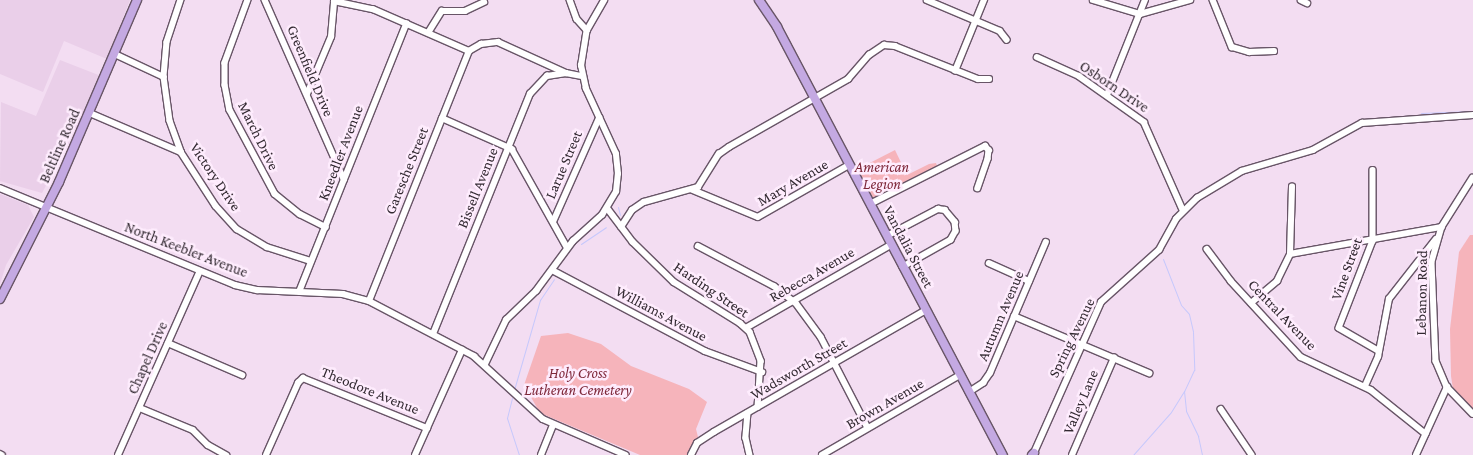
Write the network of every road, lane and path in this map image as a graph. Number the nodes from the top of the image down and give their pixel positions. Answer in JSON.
{"nodes":[{"id":1,"x":137,"y":0,"type":"edge"},
{"id":2,"x":181,"y":0,"type":"edge"},
{"id":3,"x":248,"y":0,"type":"edge"},
{"id":4,"x":265,"y":0,"type":"edge"},
{"id":5,"x":570,"y":0,"type":"edge"},
{"id":6,"x":604,"y":0,"type":"edge"},
{"id":7,"x":759,"y":0,"type":"edge"},
{"id":8,"x":927,"y":0,"type":"edge"},
{"id":9,"x":984,"y":0,"type":"edge"},
{"id":10,"x":1092,"y":0,"type":"edge"},
{"id":11,"x":1145,"y":0,"type":"edge"},
{"id":12,"x":1190,"y":0,"type":"edge"},
{"id":13,"x":1212,"y":0,"type":"edge"},
{"id":14,"x":1301,"y":0,"type":"edge"},
{"id":15,"x":334,"y":1,"type":"edge"},
{"id":16,"x":484,"y":2,"type":"dead end"},
{"id":17,"x":1307,"y":3,"type":"dead end"},
{"id":18,"x":1140,"y":14,"type":"junction"},
{"id":19,"x":976,"y":21,"type":"junction"},
{"id":20,"x":406,"y":24,"type":"junction"},
{"id":21,"x":587,"y":30,"type":"junction"},
{"id":22,"x":428,"y":33,"type":"junction"},
{"id":23,"x":1007,"y":40,"type":"dead end"},
{"id":24,"x":1274,"y":50,"type":"dead end"},
{"id":25,"x":469,"y":51,"type":"junction"},
{"id":26,"x":114,"y":54,"type":"junction"},
{"id":27,"x":1036,"y":57,"type":"dead end"},
{"id":28,"x":955,"y":70,"type":"junction"},
{"id":29,"x":566,"y":73,"type":"junction"},
{"id":30,"x":582,"y":76,"type":"junction"},
{"id":31,"x":164,"y":77,"type":"junction"},
{"id":32,"x":989,"y":79,"type":"dead end"},
{"id":33,"x":307,"y":94,"type":"junction"},
{"id":34,"x":1107,"y":95,"type":"junction"},
{"id":35,"x":814,"y":98,"type":"junction"},
{"id":36,"x":90,"y":113,"type":"junction"},
{"id":37,"x":1473,"y":115,"type":"edge"},
{"id":38,"x":442,"y":118,"type":"junction"},
{"id":39,"x":599,"y":118,"type":"junction"},
{"id":40,"x":508,"y":147,"type":"junction"},
{"id":41,"x":181,"y":152,"type":"junction"},
{"id":42,"x":849,"y":165,"type":"junction"},
{"id":43,"x":1373,"y":170,"type":"dead end"},
{"id":44,"x":1473,"y":178,"type":"edge"},
{"id":45,"x":344,"y":179,"type":"junction"},
{"id":46,"x":1292,"y":187,"type":"dead end"},
{"id":47,"x":0,"y":188,"type":"edge"},
{"id":48,"x":978,"y":188,"type":"dead end"},
{"id":49,"x":693,"y":190,"type":"junction"},
{"id":50,"x":870,"y":204,"type":"junction"},
{"id":51,"x":47,"y":208,"type":"junction"},
{"id":52,"x":608,"y":209,"type":"junction"},
{"id":53,"x":1183,"y":210,"type":"junction"},
{"id":54,"x":553,"y":222,"type":"junction"},
{"id":55,"x":326,"y":227,"type":"junction"},
{"id":56,"x":621,"y":227,"type":"junction"},
{"id":57,"x":1442,"y":227,"type":"junction"},
{"id":58,"x":887,"y":236,"type":"junction"},
{"id":59,"x":1438,"y":237,"type":"junction"},
{"id":60,"x":1373,"y":240,"type":"junction"},
{"id":61,"x":1046,"y":242,"type":"dead end"},
{"id":62,"x":892,"y":245,"type":"junction"},
{"id":63,"x":698,"y":246,"type":"dead end"},
{"id":64,"x":567,"y":248,"type":"junction"},
{"id":65,"x":1207,"y":249,"type":"dead end"},
{"id":66,"x":1290,"y":254,"type":"junction"},
{"id":67,"x":311,"y":262,"type":"junction"},
{"id":68,"x":989,"y":263,"type":"dead end"},
{"id":69,"x":903,"y":267,"type":"junction"},
{"id":70,"x":552,"y":270,"type":"junction"},
{"id":71,"x":200,"y":271,"type":"junction"},
{"id":72,"x":1029,"y":281,"type":"junction"},
{"id":73,"x":299,"y":292,"type":"junction"},
{"id":74,"x":0,"y":299,"type":"edge"},
{"id":75,"x":793,"y":300,"type":"junction"},
{"id":76,"x":369,"y":301,"type":"junction"},
{"id":77,"x":1251,"y":303,"type":"junction"},
{"id":78,"x":926,"y":310,"type":"junction"},
{"id":79,"x":1014,"y":316,"type":"junction"},
{"id":80,"x":746,"y":328,"type":"junction"},
{"id":81,"x":433,"y":334,"type":"junction"},
{"id":82,"x":168,"y":343,"type":"junction"},
{"id":83,"x":1080,"y":344,"type":"junction"},
{"id":84,"x":462,"y":350,"type":"junction"},
{"id":85,"x":1379,"y":351,"type":"junction"},
{"id":86,"x":1114,"y":358,"type":"junction"},
{"id":87,"x":834,"y":362,"type":"junction"},
{"id":88,"x":485,"y":364,"type":"junction"},
{"id":89,"x":762,"y":372,"type":"junction"},
{"id":90,"x":1148,"y":373,"type":"dead end"},
{"id":91,"x":242,"y":375,"type":"dead end"},
{"id":92,"x":960,"y":375,"type":"junction"},
{"id":93,"x":1365,"y":386,"type":"junction"},
{"id":94,"x":1447,"y":387,"type":"junction"},
{"id":95,"x":969,"y":392,"type":"junction"},
{"id":96,"x":758,"y":407,"type":"junction"},
{"id":97,"x":140,"y":408,"type":"junction"},
{"id":98,"x":1221,"y":409,"type":"dead end"},
{"id":99,"x":748,"y":413,"type":"junction"},
{"id":100,"x":1473,"y":414,"type":"edge"},
{"id":101,"x":553,"y":425,"type":"junction"},
{"id":102,"x":427,"y":428,"type":"junction"},
{"id":103,"x":868,"y":428,"type":"junction"},
{"id":104,"x":1426,"y":434,"type":"junction"},
{"id":105,"x":1033,"y":454,"type":"edge"},
{"id":106,"x":118,"y":455,"type":"edge"},
{"id":107,"x":226,"y":455,"type":"edge"},
{"id":108,"x":266,"y":455,"type":"edge"},
{"id":109,"x":415,"y":455,"type":"edge"},
{"id":110,"x":541,"y":455,"type":"edge"},
{"id":111,"x":626,"y":455,"type":"edge"},
{"id":112,"x":691,"y":455,"type":"edge"},
{"id":113,"x":750,"y":455,"type":"edge"},
{"id":114,"x":822,"y":455,"type":"edge"},
{"id":115,"x":1003,"y":455,"type":"edge"},
{"id":116,"x":1072,"y":455,"type":"edge"},
{"id":117,"x":1252,"y":455,"type":"edge"},
{"id":118,"x":1416,"y":455,"type":"edge"}],
"edges":[{"from":1,"to":26,"type":"main road","name":"Beltline Road"},
{"from":2,"to":31,"type":"street","name":"Victory Drive"},
{"from":3,"to":55,"type":"street","name":"March Drive"},
{"from":4,"to":33,"type":"street","name":"Greenfield Drive"},
{"from":5,"to":21,"type":"street"},
{"from":6,"to":21,"type":"street"},
{"from":7,"to":35,"type":"main road","name":"Vandalia Street"},
{"from":8,"to":19,"type":"street"},
{"from":9,"to":19,"type":"street"},
{"from":10,"to":18,"type":"street"},
{"from":11,"to":18,"type":"street"},
{"from":12,"to":18,"type":"street"},
{"from":13,"to":24,"type":"street"},
{"from":14,"to":17,"type":"street"},
{"from":15,"to":20,"type":"street"},
{"from":15,"to":33,"type":"street"},
{"from":16,"to":22,"type":"street"},
{"from":18,"to":34,"type":"street"},
{"from":19,"to":23,"type":"street"},
{"from":19,"to":28,"type":"street"},
{"from":20,"to":22,"type":"street"},
{"from":20,"to":45,"type":"street","name":"Kneedler Avenue"},
{"from":21,"to":30,"type":"street"},
{"from":22,"to":25,"type":"street"},
{"from":25,"to":29,"type":"street"},
{"from":25,"to":38,"type":"street","name":"Garesche Street"},
{"from":26,"to":31,"type":"street"},
{"from":26,"to":36,"type":"main road","name":"Beltline Road"},
{"from":27,"to":34,"type":"street","name":"Osborn Drive"},
{"from":28,"to":32,"type":"street"},
{"from":28,"to":35,"type":"street"},
{"from":29,"to":30,"type":"street"},
{"from":29,"to":40,"type":"street","name":"Bissell Avenue"},
{"from":30,"to":39,"type":"street"},
{"from":31,"to":41,"type":"street","name":"Victory Drive"},
{"from":33,"to":45,"type":"street","name":"Greenfield Drive"},
{"from":34,"to":53,"type":"street","name":"Osborn Drive"},
{"from":35,"to":42,"type":"main road","name":"Vandalia Street"},
{"from":35,"to":49,"type":"street"},
{"from":36,"to":41,"type":"street"},
{"from":36,"to":51,"type":"main road","name":"Beltline Road"},
{"from":37,"to":53,"type":"street","name":"Spring Avenue"},
{"from":38,"to":40,"type":"street"},
{"from":38,"to":76,"type":"street","name":"Garesche Street"},
{"from":39,"to":52,"type":"street"},
{"from":39,"to":54,"type":"street","name":"Larue Street"},
{"from":40,"to":54,"type":"street"},
{"from":40,"to":81,"type":"street","name":"Bissell Avenue"},
{"from":41,"to":67,"type":"street","name":"Victory Drive"},
{"from":42,"to":49,"type":"street","name":"Mary Avenue"},
{"from":42,"to":50,"type":"main road","name":"Vandalia Street"},
{"from":43,"to":60,"type":"street","name":"Vine Street"},
{"from":44,"to":57,"type":"street","name":"Lebanon Road"},
{"from":45,"to":55,"type":"street","name":"Kneedler Avenue"},
{"from":46,"to":66,"type":"street"},
{"from":47,"to":51,"type":"street","name":"North Keebler Avenue"},
{"from":48,"to":50,"type":"street"},
{"from":49,"to":56,"type":"street"},
{"from":50,"to":58,"type":"main road","name":"Vandalia Street"},
{"from":51,"to":71,"type":"street","name":"North Keebler Avenue"},
{"from":51,"to":74,"type":"main road","name":"Beltline Road"},
{"from":52,"to":56,"type":"street","name":"Harding Street"},
{"from":52,"to":64,"type":"street"},
{"from":53,"to":83,"type":"street","name":"Spring Avenue"},
{"from":54,"to":64,"type":"street"},
{"from":55,"to":67,"type":"street","name":"Kneedler Avenue"},
{"from":56,"to":80,"type":"street","name":"Harding Street"},
{"from":57,"to":59,"type":"street","name":"Lebanon Road"},
{"from":57,"to":60,"type":"street"},
{"from":58,"to":62,"type":"main road","name":"Vandalia Street"},
{"from":58,"to":69,"type":"street"},
{"from":59,"to":85,"type":"street"},
{"from":59,"to":94,"type":"street","name":"Lebanon Road"},
{"from":60,"to":66,"type":"street"},
{"from":60,"to":85,"type":"street","name":"Vine Street"},
{"from":61,"to":72,"type":"street","name":"Autumn Avenue"},
{"from":62,"to":69,"type":"main road","name":"Vandalia Street"},
{"from":62,"to":75,"type":"street","name":"Rebecca Avenue"},
{"from":63,"to":75,"type":"street"},
{"from":64,"to":70,"type":"street"},
{"from":65,"to":77,"type":"street","name":"Central Avenue"},
{"from":66,"to":77,"type":"street"},
{"from":67,"to":73,"type":"street","name":"Kneedler Avenue"},
{"from":68,"to":72,"type":"street"},
{"from":69,"to":78,"type":"main road","name":"Vandalia Street"},
{"from":70,"to":88,"type":"street"},
{"from":70,"to":89,"type":"street","name":"Williams Avenue"},
{"from":71,"to":73,"type":"street","name":"North Keebler Avenue"},
{"from":71,"to":82,"type":"street","name":"Chapel Drive"},
{"from":72,"to":79,"type":"street","name":"Autumn Avenue"},
{"from":73,"to":76,"type":"street","name":"North Keebler Avenue"},
{"from":75,"to":80,"type":"street","name":"Rebecca Avenue"},
{"from":75,"to":87,"type":"street"},
{"from":76,"to":81,"type":"street","name":"North Keebler Avenue"},
{"from":77,"to":93,"type":"street","name":"Central Avenue"},
{"from":78,"to":87,"type":"street","name":"Wadsworth Street"},
{"from":78,"to":92,"type":"main road","name":"Vandalia Street"},
{"from":79,"to":83,"type":"street"},
{"from":79,"to":95,"type":"street","name":"Autumn Avenue"},
{"from":80,"to":89,"type":"street","name":"Harding Street"},
{"from":81,"to":84,"type":"street","name":"North Keebler Avenue"},
{"from":82,"to":91,"type":"street"},
{"from":82,"to":97,"type":"street","name":"Chapel Drive"},
{"from":83,"to":86,"type":"street"},
{"from":83,"to":105,"type":"street","name":"Spring Avenue"},
{"from":84,"to":88,"type":"street","name":"North Keebler Avenue"},
{"from":84,"to":102,"type":"street"},
{"from":85,"to":93,"type":"street"},
{"from":86,"to":90,"type":"street"},
{"from":86,"to":116,"type":"street","name":"Valley Lane"},
{"from":87,"to":96,"type":"street","name":"Wadsworth Street"},
{"from":87,"to":103,"type":"street"},
{"from":88,"to":101,"type":"street","name":"North Keebler Avenue"},
{"from":89,"to":96,"type":"street","name":"Harding Street"},
{"from":92,"to":95,"type":"main road","name":"Vandalia Street"},
{"from":92,"to":103,"type":"street","name":"Brown Avenue"},
{"from":93,"to":104,"type":"street","name":"Central Avenue"},
{"from":94,"to":100,"type":"street"},
{"from":94,"to":104,"type":"street"},
{"from":95,"to":115,"type":"main road","name":"Vandalia Street"},
{"from":96,"to":99,"type":"street","name":"Wadsworth Street"},
{"from":97,"to":106,"type":"street","name":"Chapel Drive"},
{"from":97,"to":107,"type":"street"},
{"from":98,"to":117,"type":"street"},
{"from":99,"to":112,"type":"street","name":"Wadsworth Street"},
{"from":99,"to":113,"type":"street"},
{"from":101,"to":110,"type":"street"},
{"from":101,"to":111,"type":"street","name":"North Keebler Avenue"},
{"from":102,"to":108,"type":"street","name":"Theodore Avenue"},
{"from":102,"to":109,"type":"street"},
{"from":103,"to":114,"type":"street","name":"Brown Avenue"},
{"from":104,"to":118,"type":"street"}]}
